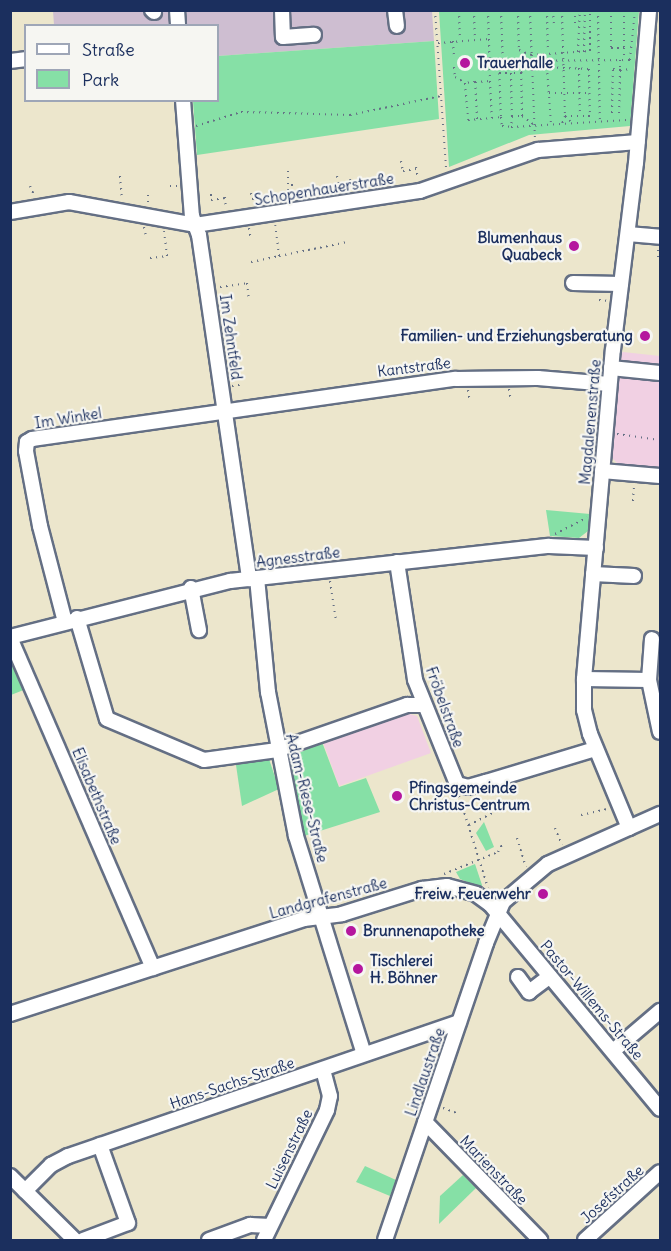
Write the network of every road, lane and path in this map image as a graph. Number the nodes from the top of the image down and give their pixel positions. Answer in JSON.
{"nodes":[{"id":1,"x":282,"y":10,"type":"edge"},
{"id":2,"x":395,"y":10,"type":"edge"},
{"id":3,"x":435,"y":10,"type":"edge"},
{"id":4,"x":459,"y":10,"type":"edge"},
{"id":5,"x":474,"y":10,"type":"edge"},
{"id":6,"x":488,"y":10,"type":"edge"},
{"id":7,"x":501,"y":10,"type":"edge"},
{"id":8,"x":518,"y":10,"type":"edge"},
{"id":9,"x":530,"y":10,"type":"edge"},
{"id":10,"x":547,"y":10,"type":"edge"},
{"id":11,"x":553,"y":10,"type":"edge"},
{"id":12,"x":562,"y":10,"type":"edge"},
{"id":13,"x":575,"y":10,"type":"edge"},
{"id":14,"x":580,"y":10,"type":"edge"},
{"id":15,"x":585,"y":10,"type":"edge"},
{"id":16,"x":590,"y":10,"type":"edge"},
{"id":17,"x":598,"y":10,"type":"edge"},
{"id":18,"x":611,"y":10,"type":"edge"},
{"id":19,"x":624,"y":10,"type":"edge"},
{"id":20,"x":635,"y":10,"type":"edge"},
{"id":21,"x":649,"y":10,"type":"edge"},
{"id":22,"x":575,"y":25,"type":"dead end"},
{"id":23,"x":397,"y":26,"type":"dead end"},
{"id":24,"x":554,"y":26,"type":"dead end"},
{"id":25,"x":314,"y":35,"type":"dead end"},
{"id":26,"x":460,"y":38,"type":"junction"},
{"id":27,"x":475,"y":39,"type":"junction"},
{"id":28,"x":489,"y":39,"type":"junction"},
{"id":29,"x":453,"y":41,"type":"junction"},
{"id":30,"x":438,"y":43,"type":"junction"},
{"id":31,"x":624,"y":48,"type":"junction"},
{"id":32,"x":548,"y":51,"type":"junction"},
{"id":33,"x":578,"y":51,"type":"junction"},
{"id":34,"x":563,"y":52,"type":"junction"},
{"id":35,"x":585,"y":52,"type":"junction"},
{"id":36,"x":454,"y":55,"type":"dead end"},
{"id":37,"x":531,"y":55,"type":"junction"},
{"id":38,"x":531,"y":60,"type":"junction"},
{"id":39,"x":536,"y":60,"type":"junction"},
{"id":40,"x":564,"y":60,"type":"junction"},
{"id":41,"x":599,"y":60,"type":"junction"},
{"id":42,"x":622,"y":60,"type":"junction"},
{"id":43,"x":630,"y":60,"type":"junction"},
{"id":44,"x":645,"y":60,"type":"junction"},
{"id":45,"x":484,"y":61,"type":"dead end"},
{"id":46,"x":490,"y":61,"type":"junction"},
{"id":47,"x":499,"y":61,"type":"junction"},
{"id":48,"x":503,"y":61,"type":"junction"},
{"id":49,"x":454,"y":67,"type":"dead end"},
{"id":50,"x":548,"y":67,"type":"junction"},
{"id":51,"x":564,"y":67,"type":"junction"},
{"id":52,"x":579,"y":68,"type":"junction"},
{"id":53,"x":631,"y":69,"type":"dead end"},
{"id":54,"x":620,"y":70,"type":"junction"},
{"id":55,"x":499,"y":73,"type":"junction"},
{"id":56,"x":510,"y":73,"type":"junction"},
{"id":57,"x":521,"y":73,"type":"junction"},
{"id":58,"x":490,"y":81,"type":"junction"},
{"id":59,"x":475,"y":82,"type":"junction"},
{"id":60,"x":465,"y":83,"type":"junction"},
{"id":61,"x":549,"y":93,"type":"junction"},
{"id":62,"x":564,"y":93,"type":"junction"},
{"id":63,"x":580,"y":93,"type":"junction"},
{"id":64,"x":590,"y":93,"type":"junction"},
{"id":65,"x":441,"y":96,"type":"junction"},
{"id":66,"x":183,"y":102,"type":"edge"},
{"id":67,"x":612,"y":113,"type":"dead end"},
{"id":68,"x":619,"y":113,"type":"dead end"},
{"id":69,"x":512,"y":116,"type":"junction"},
{"id":70,"x":522,"y":116,"type":"junction"},
{"id":71,"x":565,"y":116,"type":"junction"},
{"id":72,"x":580,"y":116,"type":"junction"},
{"id":73,"x":501,"y":117,"type":"junction"},
{"id":74,"x":492,"y":118,"type":"junction"},
{"id":75,"x":477,"y":119,"type":"junction"},
{"id":76,"x":600,"y":120,"type":"junction"},
{"id":77,"x":627,"y":121,"type":"dead end"},
{"id":78,"x":572,"y":123,"type":"junction"},
{"id":79,"x":562,"y":124,"type":"junction"},
{"id":80,"x":533,"y":125,"type":"junction"},
{"id":81,"x":551,"y":125,"type":"junction"},
{"id":82,"x":511,"y":127,"type":"junction"},
{"id":83,"x":185,"y":130,"type":"junction"},
{"id":84,"x":638,"y":142,"type":"junction"},
{"id":85,"x":538,"y":150,"type":"junction"},
{"id":86,"x":401,"y":161,"type":"dead end"},
{"id":87,"x":416,"y":169,"type":"dead end"},
{"id":88,"x":288,"y":171,"type":"dead end"},
{"id":89,"x":120,"y":176,"type":"dead end"},
{"id":90,"x":337,"y":176,"type":"dead end"},
{"id":91,"x":350,"y":179,"type":"dead end"},
{"id":92,"x":365,"y":182,"type":"dead end"},
{"id":93,"x":448,"y":183,"type":"junction"},
{"id":94,"x":292,"y":184,"type":"dead end"},
{"id":95,"x":316,"y":190,"type":"dead end"},
{"id":96,"x":251,"y":193,"type":"dead end"},
{"id":97,"x":211,"y":194,"type":"dead end"},
{"id":98,"x":148,"y":195,"type":"dead end"},
{"id":99,"x":292,"y":196,"type":"junction"},
{"id":100,"x":266,"y":197,"type":"dead end"},
{"id":101,"x":225,"y":198,"type":"dead end"},
{"id":102,"x":293,"y":205,"type":"dead end"},
{"id":103,"x":148,"y":206,"type":"dead end"},
{"id":104,"x":124,"y":211,"type":"junction"},
{"id":105,"x":10,"y":212,"type":"edge"},
{"id":106,"x":162,"y":218,"type":"junction"},
{"id":107,"x":274,"y":219,"type":"dead end"},
{"id":108,"x":249,"y":223,"type":"dead end"},
{"id":109,"x":195,"y":225,"type":"junction"},
{"id":110,"x":628,"y":234,"type":"junction"},
{"id":111,"x":660,"y":237,"type":"edge"},
{"id":112,"x":251,"y":240,"type":"dead end"},
{"id":113,"x":348,"y":242,"type":"dead end"},
{"id":114,"x":279,"y":256,"type":"junction"},
{"id":115,"x":150,"y":258,"type":"dead end"},
{"id":116,"x":251,"y":262,"type":"dead end"},
{"id":117,"x":573,"y":283,"type":"dead end"},
{"id":118,"x":621,"y":284,"type":"junction"},
{"id":119,"x":214,"y":288,"type":"dead end"},
{"id":120,"x":249,"y":300,"type":"dead end"},
{"id":121,"x":611,"y":368,"type":"junction"},
{"id":122,"x":660,"y":373,"type":"edge"},
{"id":123,"x":243,"y":375,"type":"dead end"},
{"id":124,"x":227,"y":378,"type":"dead end"},
{"id":125,"x":244,"y":384,"type":"dead end"},
{"id":126,"x":609,"y":384,"type":"junction"},
{"id":127,"x":228,"y":386,"type":"dead end"},
{"id":128,"x":225,"y":411,"type":"junction"},
{"id":129,"x":605,"y":433,"type":"junction"},
{"id":130,"x":660,"y":440,"type":"edge"},
{"id":131,"x":602,"y":471,"type":"junction"},
{"id":132,"x":635,"y":474,"type":"junction"},
{"id":133,"x":660,"y":476,"type":"edge"},
{"id":134,"x":633,"y":501,"type":"dead end"},
{"id":135,"x":598,"y":516,"type":"junction"},
{"id":136,"x":549,"y":546,"type":"junction"},
{"id":137,"x":596,"y":548,"type":"junction"},
{"id":138,"x":397,"y":562,"type":"junction"},
{"id":139,"x":328,"y":570,"type":"junction"},
{"id":140,"x":593,"y":574,"type":"junction"},
{"id":141,"x":634,"y":576,"type":"dead end"},
{"id":142,"x":253,"y":578,"type":"junction"},
{"id":143,"x":191,"y":588,"type":"junction"},
{"id":144,"x":71,"y":620,"type":"junction"},
{"id":145,"x":336,"y":621,"type":"dead end"},
{"id":146,"x":199,"y":630,"type":"dead end"},
{"id":147,"x":10,"y":637,"type":"edge"},
{"id":148,"x":652,"y":639,"type":"dead end"},
{"id":149,"x":584,"y":679,"type":"junction"},
{"id":150,"x":649,"y":680,"type":"junction"},
{"id":151,"x":424,"y":705,"type":"junction"},
{"id":152,"x":660,"y":732,"type":"edge"},
{"id":153,"x":595,"y":749,"type":"junction"},
{"id":154,"x":277,"y":750,"type":"junction"},
{"id":155,"x":460,"y":785,"type":"junction"},
{"id":156,"x":620,"y":806,"type":"junction"},
{"id":157,"x":495,"y":812,"type":"dead end"},
{"id":158,"x":660,"y":814,"type":"edge"},
{"id":159,"x":581,"y":815,"type":"dead end"},
{"id":160,"x":469,"y":825,"type":"junction"},
{"id":161,"x":555,"y":828,"type":"dead end"},
{"id":162,"x":629,"y":828,"type":"junction"},
{"id":163,"x":517,"y":838,"type":"dead end"},
{"id":164,"x":503,"y":843,"type":"dead end"},
{"id":165,"x":566,"y":856,"type":"junction"},
{"id":166,"x":481,"y":858,"type":"junction"},
{"id":167,"x":529,"y":878,"type":"junction"},
{"id":168,"x":438,"y":885,"type":"junction"},
{"id":169,"x":485,"y":901,"type":"junction"},
{"id":170,"x":497,"y":914,"type":"junction"},
{"id":171,"x":322,"y":916,"type":"junction"},
{"id":172,"x":153,"y":968,"type":"junction"},
{"id":173,"x":550,"y":976,"type":"junction"},
{"id":174,"x":518,"y":977,"type":"dead end"},
{"id":175,"x":660,"y":1011,"type":"edge"},
{"id":176,"x":10,"y":1014,"type":"edge"},
{"id":177,"x":459,"y":1022,"type":"junction"},
{"id":178,"x":613,"y":1051,"type":"junction"},
{"id":179,"x":364,"y":1054,"type":"junction"},
{"id":180,"x":323,"y":1070,"type":"junction"},
{"id":181,"x":431,"y":1104,"type":"junction"},
{"id":182,"x":660,"y":1109,"type":"edge"},
{"id":183,"x":457,"y":1113,"type":"dead end"},
{"id":184,"x":425,"y":1122,"type":"junction"},
{"id":185,"x":100,"y":1145,"type":"junction"},
{"id":186,"x":660,"y":1172,"type":"edge"},
{"id":187,"x":10,"y":1176,"type":"edge"},
{"id":188,"x":25,"y":1191,"type":"junction"},
{"id":189,"x":270,"y":1226,"type":"junction"},
{"id":190,"x":530,"y":1237,"type":"edge"},
{"id":191,"x":76,"y":1240,"type":"edge"},
{"id":192,"x":209,"y":1240,"type":"edge"},
{"id":193,"x":264,"y":1240,"type":"edge"},
{"id":194,"x":385,"y":1240,"type":"edge"},
{"id":195,"x":585,"y":1240,"type":"edge"}],
"edges":[{"from":1,"to":25,"type":"street"},
{"from":2,"to":23,"type":"street"},
{"from":3,"to":30,"type":"path"},
{"from":4,"to":26,"type":"path"},
{"from":5,"to":27,"type":"path"},
{"from":6,"to":28,"type":"path"},
{"from":7,"to":48,"type":"path"},
{"from":8,"to":37,"type":"path"},
{"from":9,"to":37,"type":"path"},
{"from":10,"to":32,"type":"path"},
{"from":11,"to":24,"type":"path"},
{"from":12,"to":34,"type":"path"},
{"from":13,"to":22,"type":"path"},
{"from":14,"to":33,"type":"path"},
{"from":15,"to":35,"type":"path"},
{"from":16,"to":35,"type":"path"},
{"from":17,"to":41,"type":"path"},
{"from":18,"to":31,"type":"path"},
{"from":19,"to":31,"type":"path"},
{"from":20,"to":43,"type":"path"},
{"from":21,"to":44,"type":"street","name":"Magdalenenstraße"},
{"from":26,"to":27,"type":"path"},
{"from":26,"to":29,"type":"path"},
{"from":27,"to":28,"type":"path"},
{"from":28,"to":46,"type":"path"},
{"from":29,"to":30,"type":"path"},
{"from":29,"to":36,"type":"path"},
{"from":30,"to":65,"type":"path"},
{"from":31,"to":42,"type":"path"},
{"from":32,"to":34,"type":"path"},
{"from":32,"to":37,"type":"path"},
{"from":33,"to":34,"type":"path"},
{"from":33,"to":35,"type":"path"},
{"from":34,"to":40,"type":"path"},
{"from":37,"to":38,"type":"path"},
{"from":38,"to":39,"type":"path"},
{"from":38,"to":48,"type":"path"},
{"from":38,"to":57,"type":"path"},
{"from":38,"to":80,"type":"path"},
{"from":39,"to":40,"type":"path"},
{"from":39,"to":50,"type":"path"},
{"from":40,"to":41,"type":"path"},
{"from":40,"to":51,"type":"path"},
{"from":41,"to":42,"type":"path"},
{"from":41,"to":76,"type":"path"},
{"from":42,"to":43,"type":"path"},
{"from":42,"to":54,"type":"path"},
{"from":43,"to":44,"type":"path"},
{"from":44,"to":84,"type":"street","name":"Magdalenenstraße"},
{"from":45,"to":46,"type":"path"},
{"from":46,"to":47,"type":"path"},
{"from":46,"to":58,"type":"path"},
{"from":47,"to":48,"type":"path"},
{"from":47,"to":55,"type":"path"},
{"from":49,"to":60,"type":"path"},
{"from":50,"to":51,"type":"path"},
{"from":50,"to":61,"type":"path"},
{"from":51,"to":52,"type":"path"},
{"from":51,"to":62,"type":"path"},
{"from":52,"to":63,"type":"path"},
{"from":52,"to":64,"type":"path"},
{"from":53,"to":54,"type":"path"},
{"from":54,"to":67,"type":"path"},
{"from":54,"to":68,"type":"path"},
{"from":55,"to":56,"type":"path"},
{"from":55,"to":73,"type":"path"},
{"from":56,"to":57,"type":"path"},
{"from":56,"to":69,"type":"path"},
{"from":57,"to":70,"type":"path"},
{"from":58,"to":59,"type":"path"},
{"from":58,"to":74,"type":"path"},
{"from":59,"to":60,"type":"path"},
{"from":59,"to":75,"type":"path"},
{"from":60,"to":75,"type":"path"},
{"from":61,"to":62,"type":"path"},
{"from":61,"to":81,"type":"path"},
{"from":62,"to":63,"type":"path"},
{"from":62,"to":71,"type":"path"},
{"from":63,"to":64,"type":"path"},
{"from":63,"to":72,"type":"path"},
{"from":64,"to":72,"type":"path"},
{"from":65,"to":83,"type":"path"},
{"from":65,"to":93,"type":"path"},
{"from":66,"to":83,"type":"street","name":"Im Zehntfeld"},
{"from":69,"to":70,"type":"path"},
{"from":69,"to":82,"type":"path"},
{"from":70,"to":80,"type":"path"},
{"from":71,"to":72,"type":"path"},
{"from":71,"to":78,"type":"path"},
{"from":71,"to":79,"type":"path"},
{"from":73,"to":74,"type":"path"},
{"from":73,"to":82,"type":"path"},
{"from":74,"to":75,"type":"path"},
{"from":76,"to":77,"type":"path"},
{"from":76,"to":78,"type":"path"},
{"from":78,"to":79,"type":"path"},
{"from":79,"to":81,"type":"path"},
{"from":80,"to":81,"type":"path"},
{"from":80,"to":82,"type":"path"},
{"from":80,"to":85,"type":"path"},
{"from":83,"to":109,"type":"street","name":"Im Zehntfeld"},
{"from":84,"to":85,"type":"street","name":"Schopenhauerstraße"},
{"from":84,"to":110,"type":"street","name":"Magdalenenstraße"},
{"from":85,"to":93,"type":"street","name":"Schopenhauerstraße"},
{"from":86,"to":87,"type":"path"},
{"from":88,"to":99,"type":"path"},
{"from":89,"to":104,"type":"path"},
{"from":90,"to":95,"type":"path"},
{"from":91,"to":92,"type":"path"},
{"from":93,"to":109,"type":"street","name":"Schopenhauerstraße"},
{"from":94,"to":99,"type":"path"},
{"from":96,"to":100,"type":"path"},
{"from":97,"to":101,"type":"path"},
{"from":98,"to":103,"type":"path"},
{"from":99,"to":102,"type":"path"},
{"from":104,"to":105,"type":"street","name":"Schopenhauerstraße"},
{"from":104,"to":106,"type":"street","name":"Schopenhauerstraße"},
{"from":106,"to":109,"type":"street","name":"Schopenhauerstraße"},
{"from":106,"to":115,"type":"path"},
{"from":107,"to":114,"type":"path"},
{"from":108,"to":112,"type":"path"},
{"from":109,"to":128,"type":"street","name":"Im Zehntfeld"},
{"from":110,"to":111,"type":"street"},
{"from":110,"to":118,"type":"street","name":"Magdalenenstraße"},
{"from":113,"to":114,"type":"path"},
{"from":114,"to":116,"type":"path"},
{"from":117,"to":118,"type":"street"},
{"from":118,"to":121,"type":"street","name":"Magdalenenstraße"},
{"from":119,"to":120,"type":"path"},
{"from":121,"to":122,"type":"street"},
{"from":121,"to":126,"type":"street","name":"Magdalenenstraße"},
{"from":123,"to":124,"type":"path"},
{"from":125,"to":127,"type":"path"},
{"from":126,"to":128,"type":"street","name":"Kantstraße"},
{"from":126,"to":129,"type":"street","name":"Magdalenenstraße"},
{"from":128,"to":142,"type":"street","name":"Im Zehntfeld"},
{"from":128,"to":144,"type":"street","name":"Im Winkel"},
{"from":129,"to":130,"type":"path"},
{"from":129,"to":131,"type":"street","name":"Magdalenenstraße"},
{"from":131,"to":132,"type":"street"},
{"from":131,"to":135,"type":"street","name":"Magdalenenstraße"},
{"from":132,"to":133,"type":"street"},
{"from":132,"to":134,"type":"path"},
{"from":135,"to":136,"type":"path"},
{"from":135,"to":137,"type":"street","name":"Magdalenenstraße"},
{"from":136,"to":137,"type":"street","name":"Agnesstraße"},
{"from":136,"to":138,"type":"street","name":"Agnesstraße"},
{"from":137,"to":140,"type":"street","name":"Magdalenenstraße"},
{"from":138,"to":139,"type":"street","name":"Agnesstraße"},
{"from":138,"to":151,"type":"street","name":"Fröbelstraße"},
{"from":139,"to":142,"type":"street","name":"Agnesstraße"},
{"from":139,"to":145,"type":"path"},
{"from":140,"to":141,"type":"street"},
{"from":140,"to":149,"type":"street","name":"Magdalenenstraße"},
{"from":142,"to":143,"type":"street","name":"Agnesstraße"},
{"from":142,"to":154,"type":"street","name":"Adam-Riese-Straße"},
{"from":143,"to":144,"type":"street","name":"Agnesstraße"},
{"from":143,"to":146,"type":"street"},
{"from":144,"to":147,"type":"street","name":"Agnesstraße"},
{"from":144,"to":154,"type":"street"},
{"from":147,"to":172,"type":"street","name":"Elisabethstraße"},
{"from":148,"to":150,"type":"street"},
{"from":149,"to":150,"type":"street"},
{"from":149,"to":153,"type":"street","name":"Magdalenenstraße"},
{"from":150,"to":152,"type":"street"},
{"from":151,"to":154,"type":"street"},
{"from":151,"to":155,"type":"street","name":"Fröbelstraße"},
{"from":153,"to":155,"type":"street"},
{"from":153,"to":156,"type":"street","name":"Magdalenenstraße"},
{"from":154,"to":171,"type":"street","name":"Adam-Riese-Straße"},
{"from":155,"to":160,"type":"path"},
{"from":156,"to":159,"type":"path"},
{"from":156,"to":162,"type":"street","name":"Magdalenenstraße"},
{"from":157,"to":160,"type":"path"},
{"from":158,"to":162,"type":"street"},
{"from":160,"to":166,"type":"path"},
{"from":161,"to":165,"type":"path"},
{"from":162,"to":165,"type":"street"},
{"from":163,"to":167,"type":"path"},
{"from":164,"to":166,"type":"path"},
{"from":165,"to":167,"type":"street"},
{"from":166,"to":168,"type":"path"},
{"from":166,"to":169,"type":"path"},
{"from":167,"to":170,"type":"street"},
{"from":168,"to":169,"type":"street","name":"Landgrafenstraße"},
{"from":168,"to":171,"type":"street","name":"Landgrafenstraße"},
{"from":169,"to":170,"type":"street","name":"Landgrafenstraße"},
{"from":170,"to":173,"type":"street","name":"Pastor-Willems-Straße"},
{"from":170,"to":177,"type":"street","name":"Lindlaustraße"},
{"from":171,"to":172,"type":"street","name":"Landgrafenstraße"},
{"from":171,"to":179,"type":"street","name":"Adam-Riese-Straße"},
{"from":172,"to":176,"type":"street","name":"Landgrafenstraße"},
{"from":173,"to":174,"type":"street"},
{"from":173,"to":178,"type":"street","name":"Pastor-Willems-Straße"},
{"from":175,"to":178,"type":"street"},
{"from":177,"to":179,"type":"street","name":"Hans-Sachs-Straße"},
{"from":177,"to":181,"type":"street","name":"Lindlaustraße"},
{"from":178,"to":182,"type":"street","name":"Pastor-Willems-Straße"},
{"from":179,"to":180,"type":"street","name":"Hans-Sachs-Straße"},
{"from":180,"to":185,"type":"street","name":"Hans-Sachs-Straße"},
{"from":180,"to":189,"type":"street","name":"Luisenstraße"},
{"from":181,"to":183,"type":"path"},
{"from":181,"to":184,"type":"street","name":"Lindlaustraße"},
{"from":184,"to":190,"type":"street","name":"Marienstraße"},
{"from":184,"to":194,"type":"street","name":"Lindlaustraße"},
{"from":185,"to":188,"type":"street","name":"Hans-Sachs-Straße"},
{"from":185,"to":191,"type":"street"},
{"from":186,"to":195,"type":"street","name":"Josefstraße"},
{"from":187,"to":188,"type":"street"},
{"from":188,"to":191,"type":"street"},
{"from":189,"to":192,"type":"street"},
{"from":189,"to":193,"type":"street","name":"Luisenstraße"}]}
